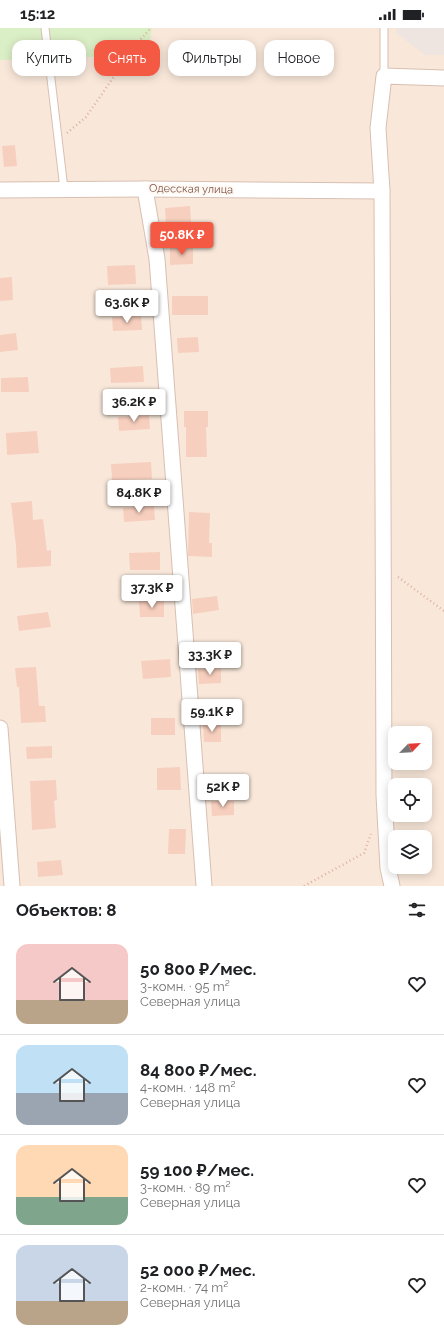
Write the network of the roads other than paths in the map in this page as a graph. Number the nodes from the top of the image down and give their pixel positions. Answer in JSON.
{"nodes":[{"id":1,"x":45,"y":28,"type":"edge"},
{"id":2,"x":384,"y":28,"type":"edge"},
{"id":3,"x":384,"y":76,"type":"junction"},
{"id":4,"x":444,"y":78,"type":"edge"},
{"id":5,"x":145,"y":188,"type":"junction"},
{"id":6,"x":64,"y":189,"type":"junction"},
{"id":7,"x":0,"y":190,"type":"edge"},
{"id":8,"x":382,"y":191,"type":"junction"},
{"id":9,"x":0,"y":728,"type":"edge"},
{"id":10,"x":12,"y":886,"type":"edge"},
{"id":11,"x":204,"y":886,"type":"edge"},
{"id":12,"x":392,"y":886,"type":"edge"}],
"edges":[{"from":1,"to":6,"type":"lane"},
{"from":2,"to":3,"type":"lane"},
{"from":3,"to":4,"type":"street"},
{"from":3,"to":8,"type":"street"},
{"from":5,"to":6,"type":"street","name":"Одесская улица"},
{"from":5,"to":8,"type":"street","name":"Одесская улица"},
{"from":5,"to":11,"type":"street"},
{"from":6,"to":7,"type":"street","name":"Одесская улица"},
{"from":8,"to":12,"type":"street"},
{"from":9,"to":10,"type":"street"}]}
